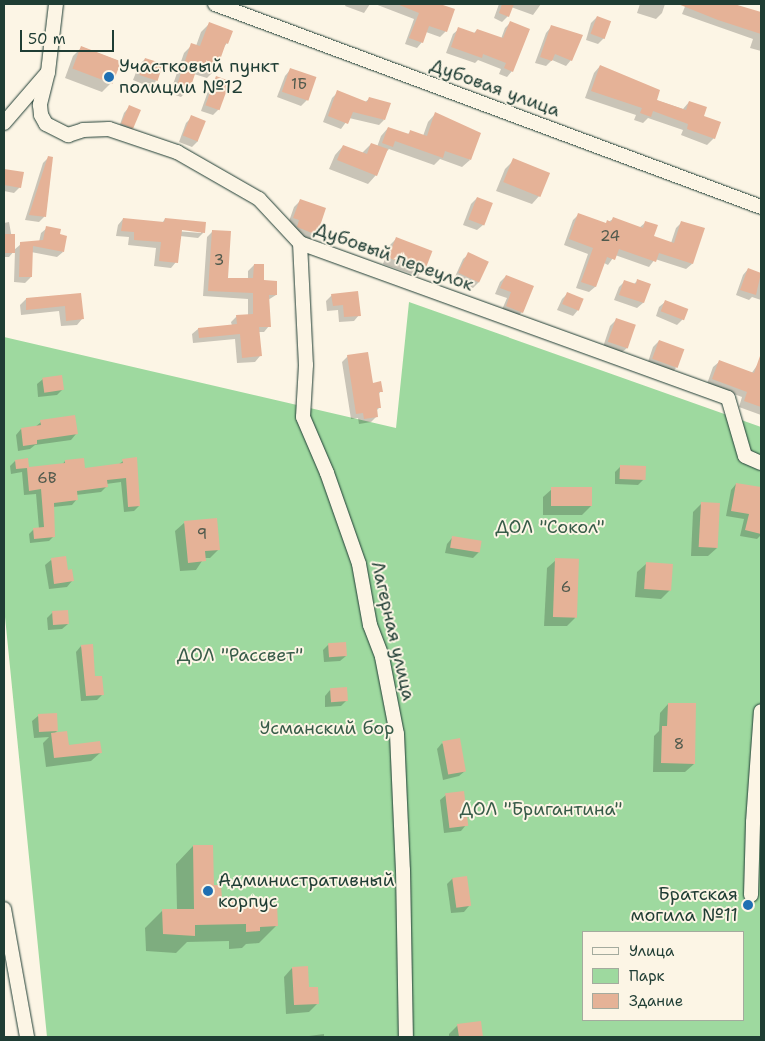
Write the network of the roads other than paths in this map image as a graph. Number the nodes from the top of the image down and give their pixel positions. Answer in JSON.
{"nodes":[{"id":1,"x":56,"y":4,"type":"edge"},
{"id":2,"x":218,"y":4,"type":"edge"},
{"id":3,"x":48,"y":72,"type":"junction"},
{"id":4,"x":4,"y":123,"type":"edge"},
{"id":5,"x":761,"y":207,"type":"edge"},
{"id":6,"x":300,"y":243,"type":"junction"},
{"id":7,"x":761,"y":463,"type":"edge"},
{"id":8,"x":761,"y":712,"type":"edge"},
{"id":9,"x":751,"y":895,"type":"dead end"},
{"id":10,"x":4,"y":909,"type":"edge"},
{"id":11,"x":27,"y":1037,"type":"edge"},
{"id":12,"x":406,"y":1037,"type":"edge"}],
"edges":[{"from":1,"to":3,"type":"street","name":"Дубовый переулок"},
{"from":2,"to":5,"type":"street","name":"Дубовая улица"},
{"from":3,"to":4,"type":"street"},
{"from":3,"to":6,"type":"street","name":"Дубовый переулок"},
{"from":6,"to":7,"type":"street","name":"Дубовый переулок"},
{"from":6,"to":12,"type":"street","name":"Лагерная улица"},
{"from":8,"to":9,"type":"street"},
{"from":10,"to":11,"type":"street"}]}
